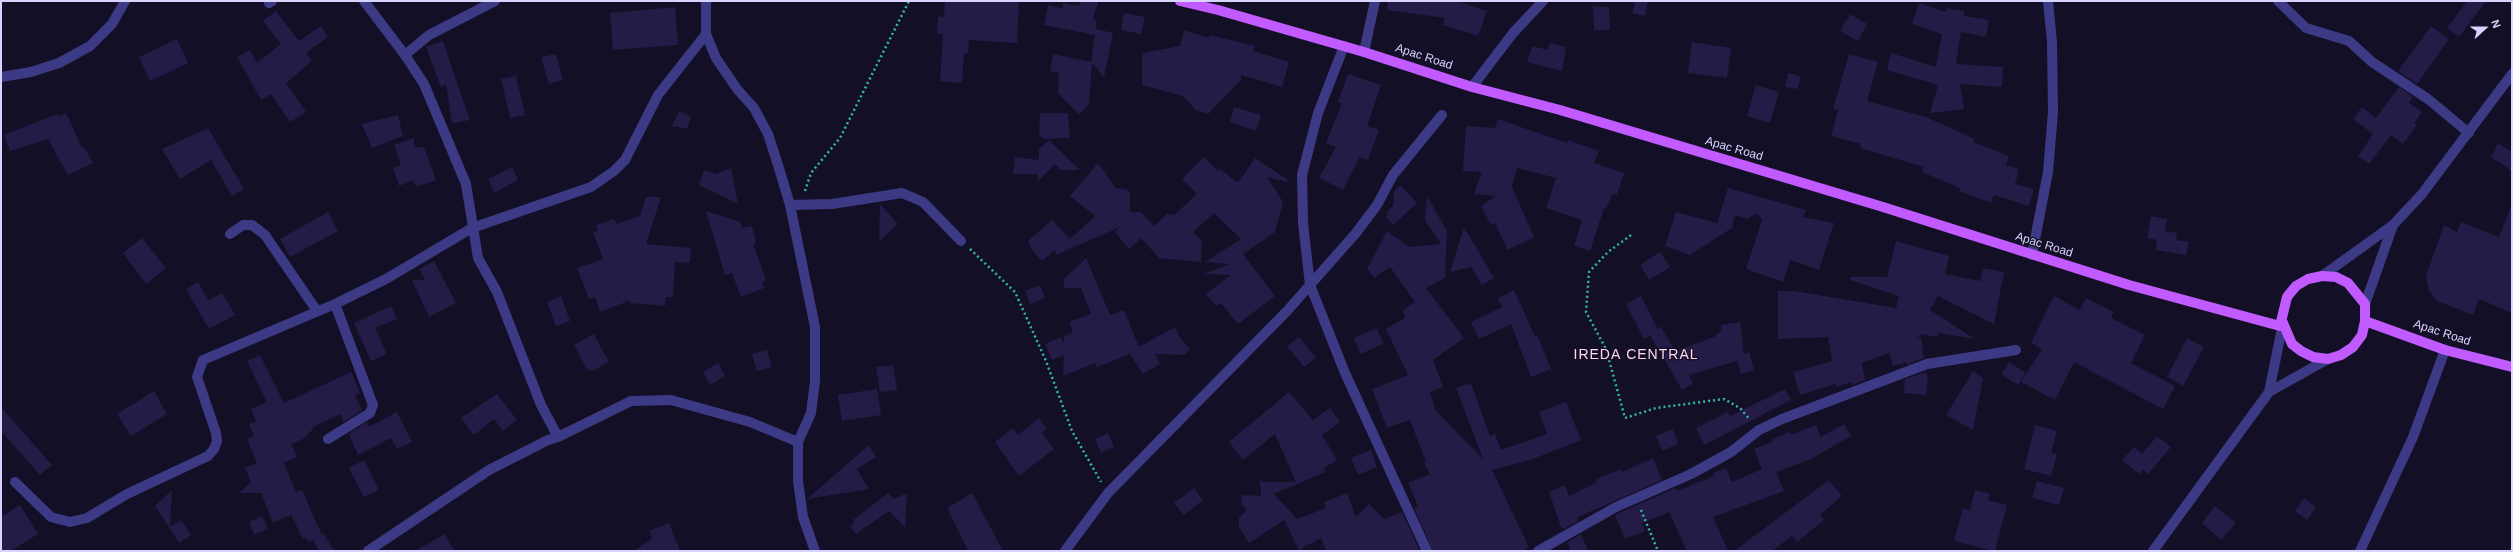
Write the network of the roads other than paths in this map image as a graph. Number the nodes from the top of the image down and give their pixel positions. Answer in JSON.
{"nodes":[{"id":1,"x":125,"y":1,"type":"edge"},
{"id":2,"x":364,"y":1,"type":"edge"},
{"id":3,"x":496,"y":1,"type":"edge"},
{"id":4,"x":706,"y":1,"type":"edge"},
{"id":5,"x":1180,"y":1,"type":"edge"},
{"id":6,"x":1375,"y":1,"type":"edge"},
{"id":7,"x":1543,"y":1,"type":"edge"},
{"id":8,"x":2048,"y":1,"type":"edge"},
{"id":9,"x":2278,"y":1,"type":"edge"},
{"id":10,"x":706,"y":34,"type":"junction"},
{"id":11,"x":1344,"y":46,"type":"junction"},
{"id":12,"x":1364,"y":52,"type":"junction"},
{"id":13,"x":406,"y":54,"type":"junction"},
{"id":14,"x":2512,"y":74,"type":"edge"},
{"id":15,"x":1,"y":77,"type":"edge"},
{"id":16,"x":1472,"y":87,"type":"junction"},
{"id":17,"x":1442,"y":115,"type":"dead end"},
{"id":18,"x":2468,"y":132,"type":"junction"},
{"id":19,"x":790,"y":205,"type":"junction"},
{"id":20,"x":2393,"y":225,"type":"junction"},
{"id":21,"x":472,"y":228,"type":"junction"},
{"id":22,"x":230,"y":234,"type":"dead end"},
{"id":23,"x":961,"y":241,"type":"road end"},
{"id":24,"x":2032,"y":256,"type":"junction"},
{"id":25,"x":2322,"y":276,"type":"junction"},
{"id":26,"x":1310,"y":286,"type":"junction"},
{"id":27,"x":335,"y":304,"type":"junction"},
{"id":28,"x":2365,"y":304,"type":"junction"},
{"id":29,"x":317,"y":311,"type":"junction"},
{"id":30,"x":2365,"y":321,"type":"junction"},
{"id":31,"x":2281,"y":324,"type":"junction"},
{"id":32,"x":2016,"y":350,"type":"dead end"},
{"id":33,"x":2445,"y":350,"type":"junction"},
{"id":34,"x":2328,"y":359,"type":"junction"},
{"id":35,"x":2512,"y":367,"type":"edge"},
{"id":36,"x":2270,"y":392,"type":"junction"},
{"id":37,"x":558,"y":437,"type":"junction"},
{"id":38,"x":328,"y":440,"type":"dead end"},
{"id":39,"x":798,"y":442,"type":"junction"},
{"id":40,"x":15,"y":482,"type":"dead end"},
{"id":41,"x":368,"y":551,"type":"edge"},
{"id":42,"x":815,"y":551,"type":"edge"},
{"id":43,"x":1065,"y":551,"type":"edge"},
{"id":44,"x":1427,"y":551,"type":"edge"},
{"id":45,"x":1538,"y":551,"type":"edge"},
{"id":46,"x":2153,"y":551,"type":"edge"},
{"id":47,"x":2360,"y":551,"type":"edge"}],
"edges":[{"from":1,"to":15,"type":"street"},
{"from":2,"to":13,"type":"street"},
{"from":3,"to":13,"type":"street"},
{"from":4,"to":10,"type":"street"},
{"from":5,"to":11,"type":"main road","name":"Apac Road"},
{"from":6,"to":12,"type":"street"},
{"from":7,"to":16,"type":"street"},
{"from":8,"to":24,"type":"street"},
{"from":9,"to":18,"type":"street"},
{"from":10,"to":19,"type":"street"},
{"from":10,"to":21,"type":"street"},
{"from":11,"to":12,"type":"main road","name":"Apac Road"},
{"from":11,"to":26,"type":"street"},
{"from":12,"to":16,"type":"main road","name":"Apac Road"},
{"from":13,"to":21,"type":"street"},
{"from":14,"to":18,"type":"street"},
{"from":16,"to":24,"type":"main road","name":"Apac Road"},
{"from":17,"to":26,"type":"street"},
{"from":18,"to":20,"type":"street"},
{"from":19,"to":23,"type":"street"},
{"from":19,"to":39,"type":"street"},
{"from":20,"to":25,"type":"street"},
{"from":20,"to":28,"type":"street"},
{"from":21,"to":27,"type":"street"},
{"from":21,"to":37,"type":"street"},
{"from":22,"to":29,"type":"street"},
{"from":24,"to":31,"type":"main road","name":"Apac Road"},
{"from":25,"to":28,"type":"main road"},
{"from":25,"to":31,"type":"main road"},
{"from":26,"to":43,"type":"street"},
{"from":26,"to":44,"type":"street"},
{"from":27,"to":29,"type":"street"},
{"from":27,"to":38,"type":"street"},
{"from":28,"to":30,"type":"main road"},
{"from":29,"to":40,"type":"street"},
{"from":30,"to":33,"type":"main road","name":"Apac Road"},
{"from":30,"to":34,"type":"main road"},
{"from":31,"to":34,"type":"main road"},
{"from":31,"to":36,"type":"street"},
{"from":32,"to":45,"type":"street"},
{"from":33,"to":35,"type":"main road","name":"Apac Road"},
{"from":33,"to":47,"type":"street"},
{"from":34,"to":36,"type":"street"},
{"from":36,"to":46,"type":"street"},
{"from":37,"to":39,"type":"street"},
{"from":37,"to":41,"type":"street"},
{"from":39,"to":42,"type":"street"}]}
